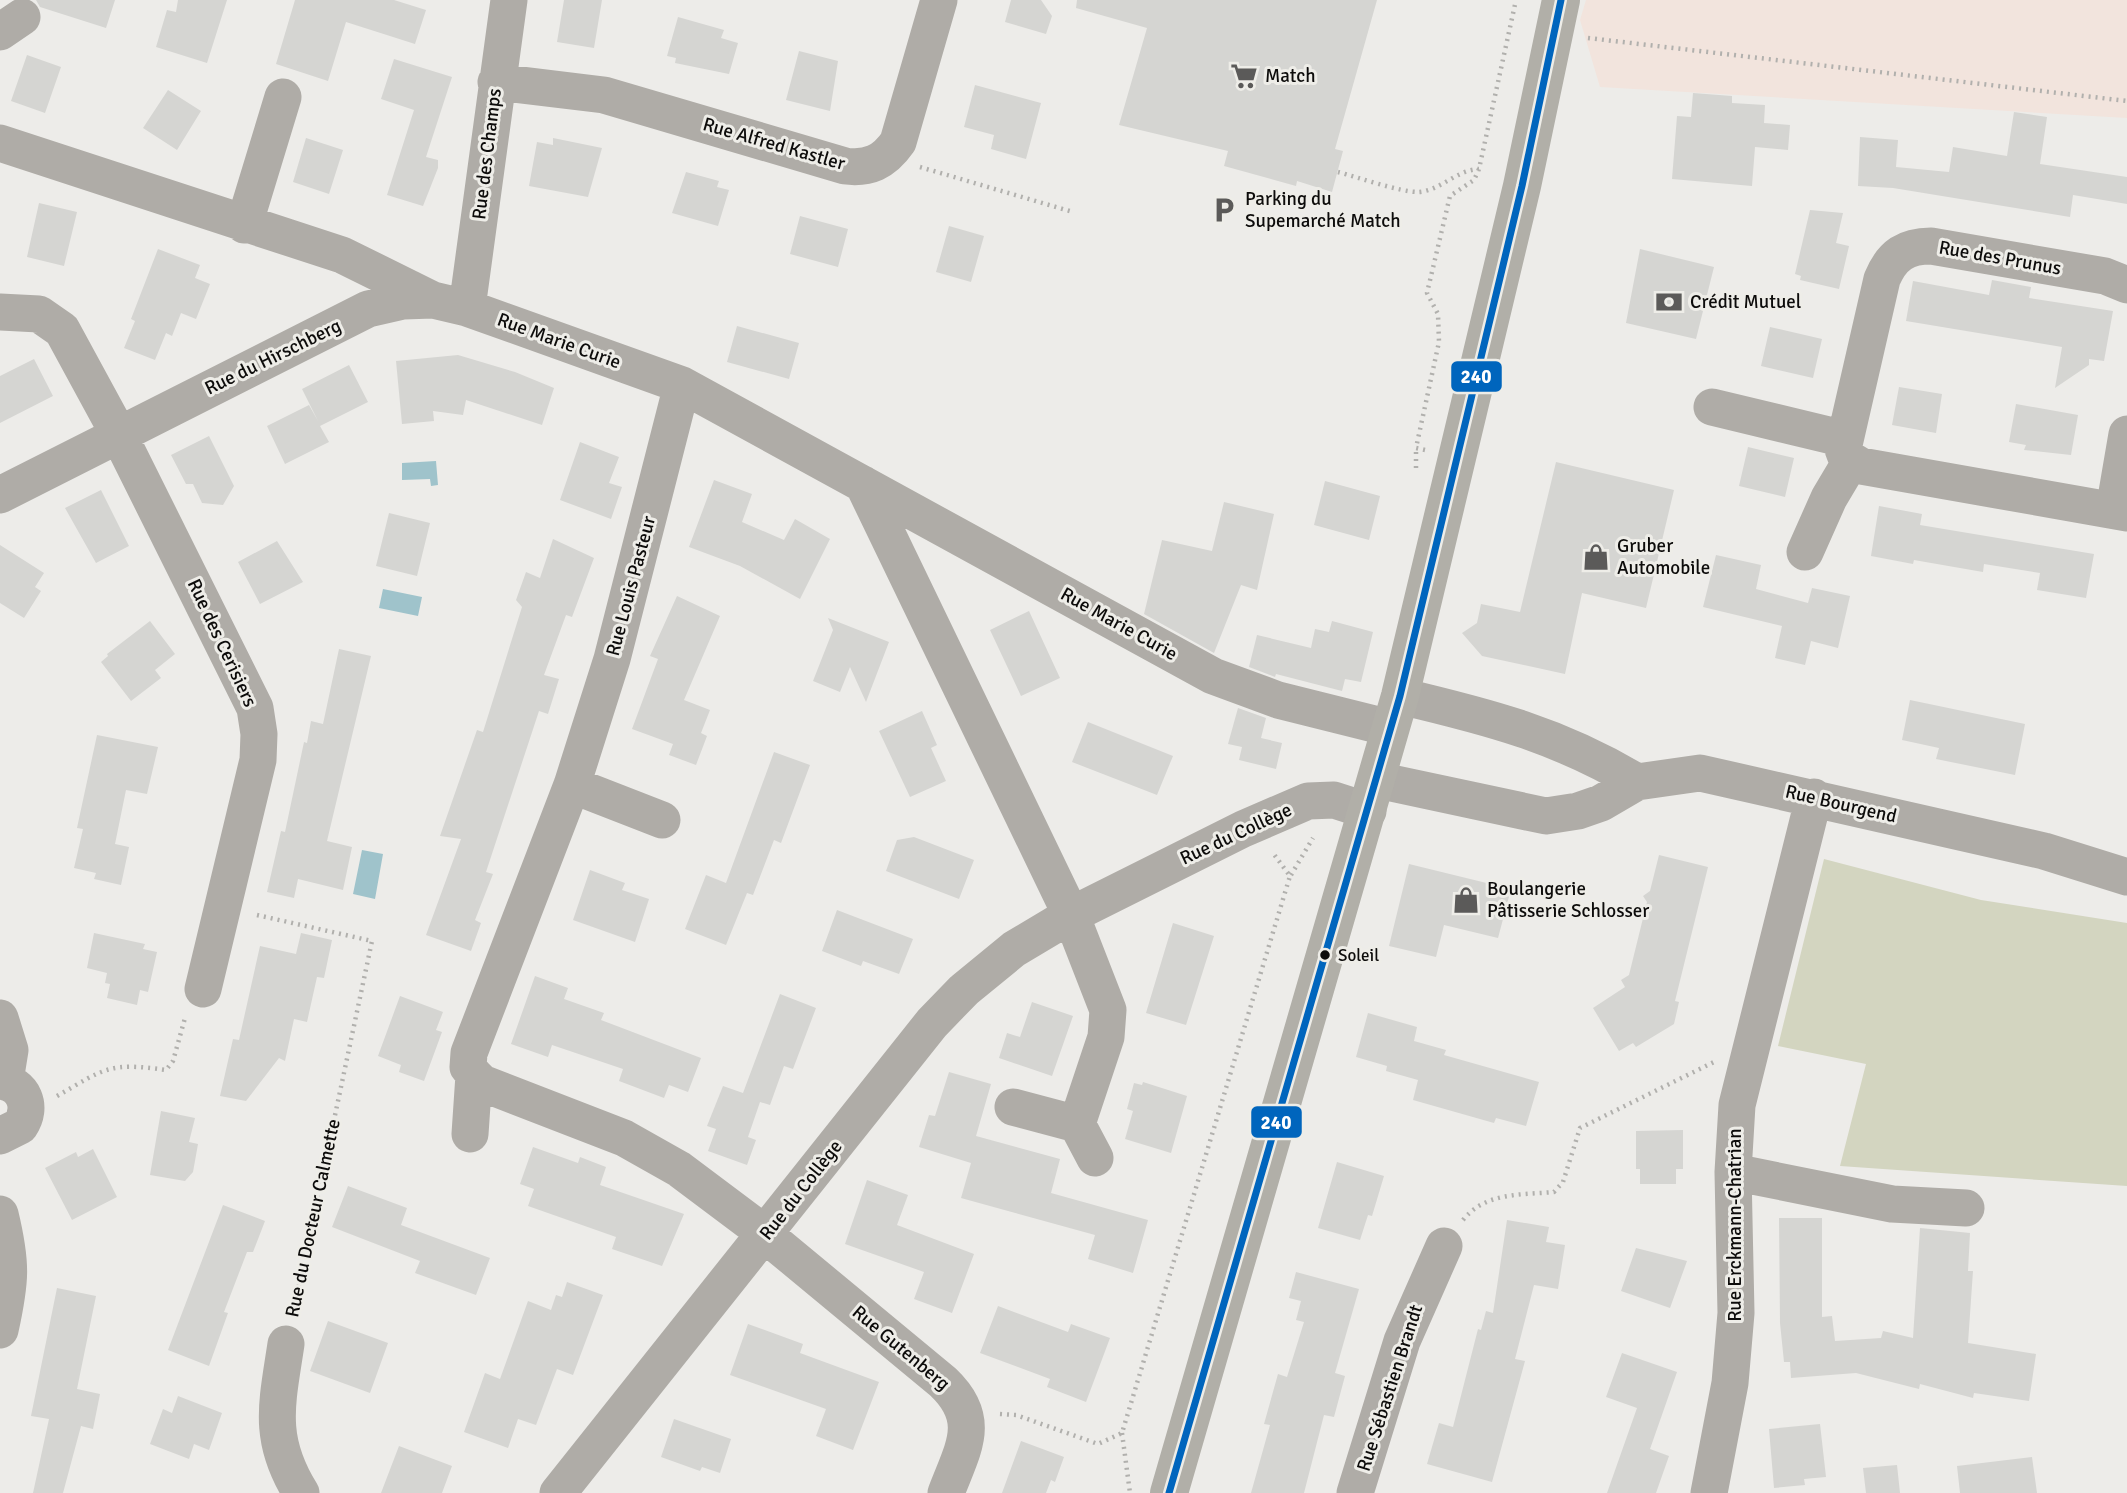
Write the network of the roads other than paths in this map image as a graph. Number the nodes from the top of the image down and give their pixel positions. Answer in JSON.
{"nodes":[{"id":1,"x":509,"y":0,"type":"edge"},
{"id":2,"x":939,"y":0,"type":"edge"},
{"id":3,"x":1557,"y":17,"type":"edge"},
{"id":4,"x":496,"y":82,"type":"junction"},
{"id":5,"x":283,"y":97,"type":"dead end"},
{"id":6,"x":0,"y":144,"type":"edge"},
{"id":7,"x":244,"y":225,"type":"junction"},
{"id":8,"x":2127,"y":285,"type":"edge"},
{"id":9,"x":450,"y":304,"type":"junction"},
{"id":10,"x":0,"y":312,"type":"edge"},
{"id":11,"x":682,"y":386,"type":"junction"},
{"id":12,"x":1712,"y":407,"type":"dead end"},
{"id":13,"x":118,"y":433,"type":"junction"},
{"id":14,"x":2127,"y":434,"type":"edge"},
{"id":15,"x":1848,"y":450,"type":"junction"},
{"id":16,"x":863,"y":484,"type":"junction"},
{"id":17,"x":0,"y":495,"type":"edge"},
{"id":18,"x":2121,"y":511,"type":"edge"},
{"id":19,"x":1805,"y":552,"type":"dead end"},
{"id":20,"x":1395,"y":712,"type":"junction"},
{"id":21,"x":1637,"y":782,"type":"junction"},
{"id":22,"x":572,"y":785,"type":"junction"},
{"id":23,"x":1372,"y":796,"type":"junction"},
{"id":24,"x":1814,"y":797,"type":"junction"},
{"id":25,"x":662,"y":820,"type":"dead end"},
{"id":26,"x":2044,"y":851,"type":"junction"},
{"id":27,"x":2127,"y":859,"type":"edge"},
{"id":28,"x":2127,"y":877,"type":"edge"},
{"id":29,"x":1071,"y":915,"type":"junction"},
{"id":30,"x":203,"y":989,"type":"road end"},
{"id":31,"x":0,"y":1018,"type":"edge"},
{"id":32,"x":474,"y":1075,"type":"junction"},
{"id":33,"x":10,"y":1089,"type":"edge"},
{"id":34,"x":1013,"y":1107,"type":"dead end"},
{"id":35,"x":1077,"y":1124,"type":"junction"},
{"id":36,"x":470,"y":1134,"type":"dead end"},
{"id":37,"x":0,"y":1136,"type":"edge"},
{"id":38,"x":1095,"y":1158,"type":"dead end"},
{"id":39,"x":1733,"y":1172,"type":"junction"},
{"id":40,"x":1966,"y":1208,"type":"dead end"},
{"id":41,"x":0,"y":1214,"type":"edge"},
{"id":42,"x":765,"y":1235,"type":"junction"},
{"id":43,"x":1444,"y":1246,"type":"road end"},
{"id":44,"x":0,"y":1330,"type":"edge"},
{"id":45,"x":286,"y":1344,"type":"road end"},
{"id":46,"x":301,"y":1493,"type":"edge"},
{"id":47,"x":558,"y":1493,"type":"edge"},
{"id":48,"x":946,"y":1493,"type":"edge"},
{"id":49,"x":1169,"y":1493,"type":"edge"},
{"id":50,"x":1355,"y":1493,"type":"edge"},
{"id":51,"x":1709,"y":1493,"type":"edge"}],
"edges":[{"from":1,"to":4,"type":"street","name":"Rue des Champs"},
{"from":2,"to":4,"type":"street","name":"Rue Alfred Kastler"},
{"from":3,"to":20,"type":"main road"},
{"from":4,"to":9,"type":"street","name":"Rue des Champs"},
{"from":5,"to":7,"type":"street"},
{"from":6,"to":7,"type":"street","name":"Rue Marie Curie"},
{"from":7,"to":9,"type":"street","name":"Rue Marie Curie"},
{"from":8,"to":15,"type":"street","name":"Rue des Prunus"},
{"from":9,"to":11,"type":"street","name":"Rue Marie Curie"},
{"from":9,"to":13,"type":"street","name":"Rue du Hirschberg"},
{"from":10,"to":13,"type":"street"},
{"from":11,"to":16,"type":"street","name":"Rue Marie Curie"},
{"from":11,"to":22,"type":"street","name":"Rue Louis Pasteur"},
{"from":12,"to":15,"type":"street"},
{"from":13,"to":17,"type":"street","name":"Rue du Hirschberg"},
{"from":13,"to":30,"type":"street","name":"Rue des Cerisiers"},
{"from":14,"to":18,"type":"street"},
{"from":15,"to":18,"type":"street"},
{"from":15,"to":19,"type":"street","name":"Rue des Prunus"},
{"from":16,"to":20,"type":"street","name":"Rue Marie Curie"},
{"from":16,"to":29,"type":"street"},
{"from":20,"to":21,"type":"street"},
{"from":20,"to":23,"type":"main road"},
{"from":21,"to":23,"type":"street","name":"Rue Bourgend"},
{"from":21,"to":24,"type":"street","name":"Rue Bourgend"},
{"from":22,"to":25,"type":"street"},
{"from":22,"to":32,"type":"street","name":"Rue Louis Pasteur"},
{"from":23,"to":29,"type":"street","name":"Rue du Collège"},
{"from":23,"to":49,"type":"main road"},
{"from":24,"to":26,"type":"street","name":"Rue Bourgend"},
{"from":24,"to":39,"type":"street","name":"Rue Erckmann-Chatrian"},
{"from":26,"to":27,"type":"street","name":"Rue Bourgend"},
{"from":26,"to":28,"type":"street","name":"Rue Bourgend"},
{"from":29,"to":35,"type":"street"},
{"from":29,"to":42,"type":"street","name":"Rue du Collège"},
{"from":31,"to":33,"type":"street"},
{"from":32,"to":36,"type":"street","name":"Rue Louis Pasteur"},
{"from":32,"to":42,"type":"street"},
{"from":33,"to":37,"type":"street"},
{"from":34,"to":35,"type":"street"},
{"from":35,"to":38,"type":"street"},
{"from":39,"to":40,"type":"street"},
{"from":39,"to":51,"type":"street","name":"Rue Erckmann-Chatrian"},
{"from":41,"to":44,"type":"street"},
{"from":42,"to":47,"type":"street","name":"Rue du Collège"},
{"from":42,"to":48,"type":"street","name":"Rue Gutenberg"},
{"from":43,"to":50,"type":"street","name":"Rue Sébastien Brandt"},
{"from":45,"to":46,"type":"street","name":"Rue du Docteur Calmette"}]}
